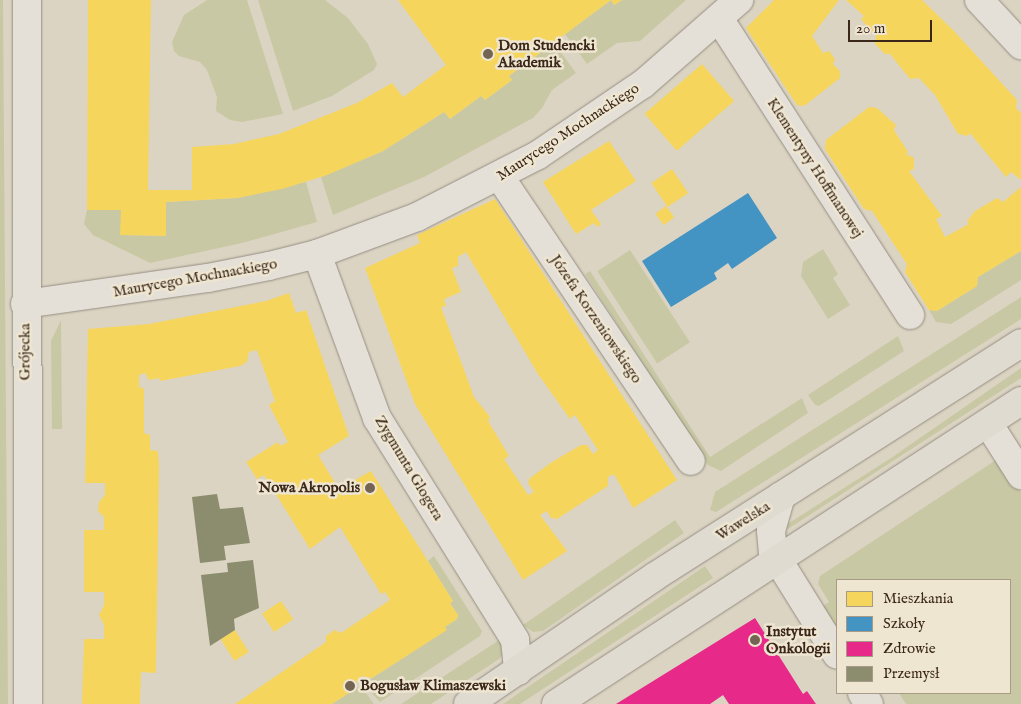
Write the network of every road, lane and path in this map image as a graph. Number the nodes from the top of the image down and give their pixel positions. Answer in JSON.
{"nodes":[{"id":1,"x":27,"y":0,"type":"edge"},
{"id":2,"x":739,"y":0,"type":"edge"},
{"id":3,"x":978,"y":0,"type":"edge"},
{"id":4,"x":720,"y":20,"type":"junction"},
{"id":5,"x":1021,"y":45,"type":"edge"},
{"id":6,"x":500,"y":177,"type":"junction"},
{"id":7,"x":317,"y":254,"type":"junction"},
{"id":8,"x":25,"y":304,"type":"junction"},
{"id":9,"x":910,"y":315,"type":"dead end"},
{"id":10,"x":1021,"y":343,"type":"edge"},
{"id":11,"x":1021,"y":401,"type":"edge"},
{"id":12,"x":988,"y":423,"type":"junction"},
{"id":13,"x":691,"y":462,"type":"dead end"},
{"id":14,"x":1021,"y":474,"type":"edge"},
{"id":15,"x":781,"y":496,"type":"junction"},
{"id":16,"x":778,"y":560,"type":"junction"},
{"id":17,"x":836,"y":652,"type":"edge"},
{"id":18,"x":518,"y":671,"type":"junction"},
{"id":19,"x":28,"y":704,"type":"edge"},
{"id":20,"x":468,"y":704,"type":"edge"},
{"id":21,"x":556,"y":704,"type":"edge"}],
"edges":[{"from":1,"to":8,"type":"street","name":"Grójecka"},
{"from":2,"to":4,"type":"street","name":"Maurycego Mochnackiego"},
{"from":3,"to":5,"type":"street"},
{"from":4,"to":6,"type":"street","name":"Maurycego Mochnackiego"},
{"from":4,"to":9,"type":"street","name":"Klementyny Hoffmanowej"},
{"from":6,"to":7,"type":"street","name":"Maurycego Mochnackiego"},
{"from":6,"to":13,"type":"street","name":"Józefa Korzeniowskiego"},
{"from":7,"to":8,"type":"street","name":"Maurycego Mochnackiego"},
{"from":7,"to":18,"type":"street","name":"Zygmunta Glogera"},
{"from":8,"to":19,"type":"street","name":"Grójecka"},
{"from":10,"to":15,"type":"main road","name":"Wawelska"},
{"from":11,"to":12,"type":"main road"},
{"from":12,"to":14,"type":"street"},
{"from":12,"to":16,"type":"main road"},
{"from":15,"to":16,"type":"street"},
{"from":15,"to":18,"type":"main road","name":"Wawelska"},
{"from":16,"to":17,"type":"street"},
{"from":16,"to":21,"type":"main road"},
{"from":18,"to":20,"type":"main road","name":"Wawelska"}]}
